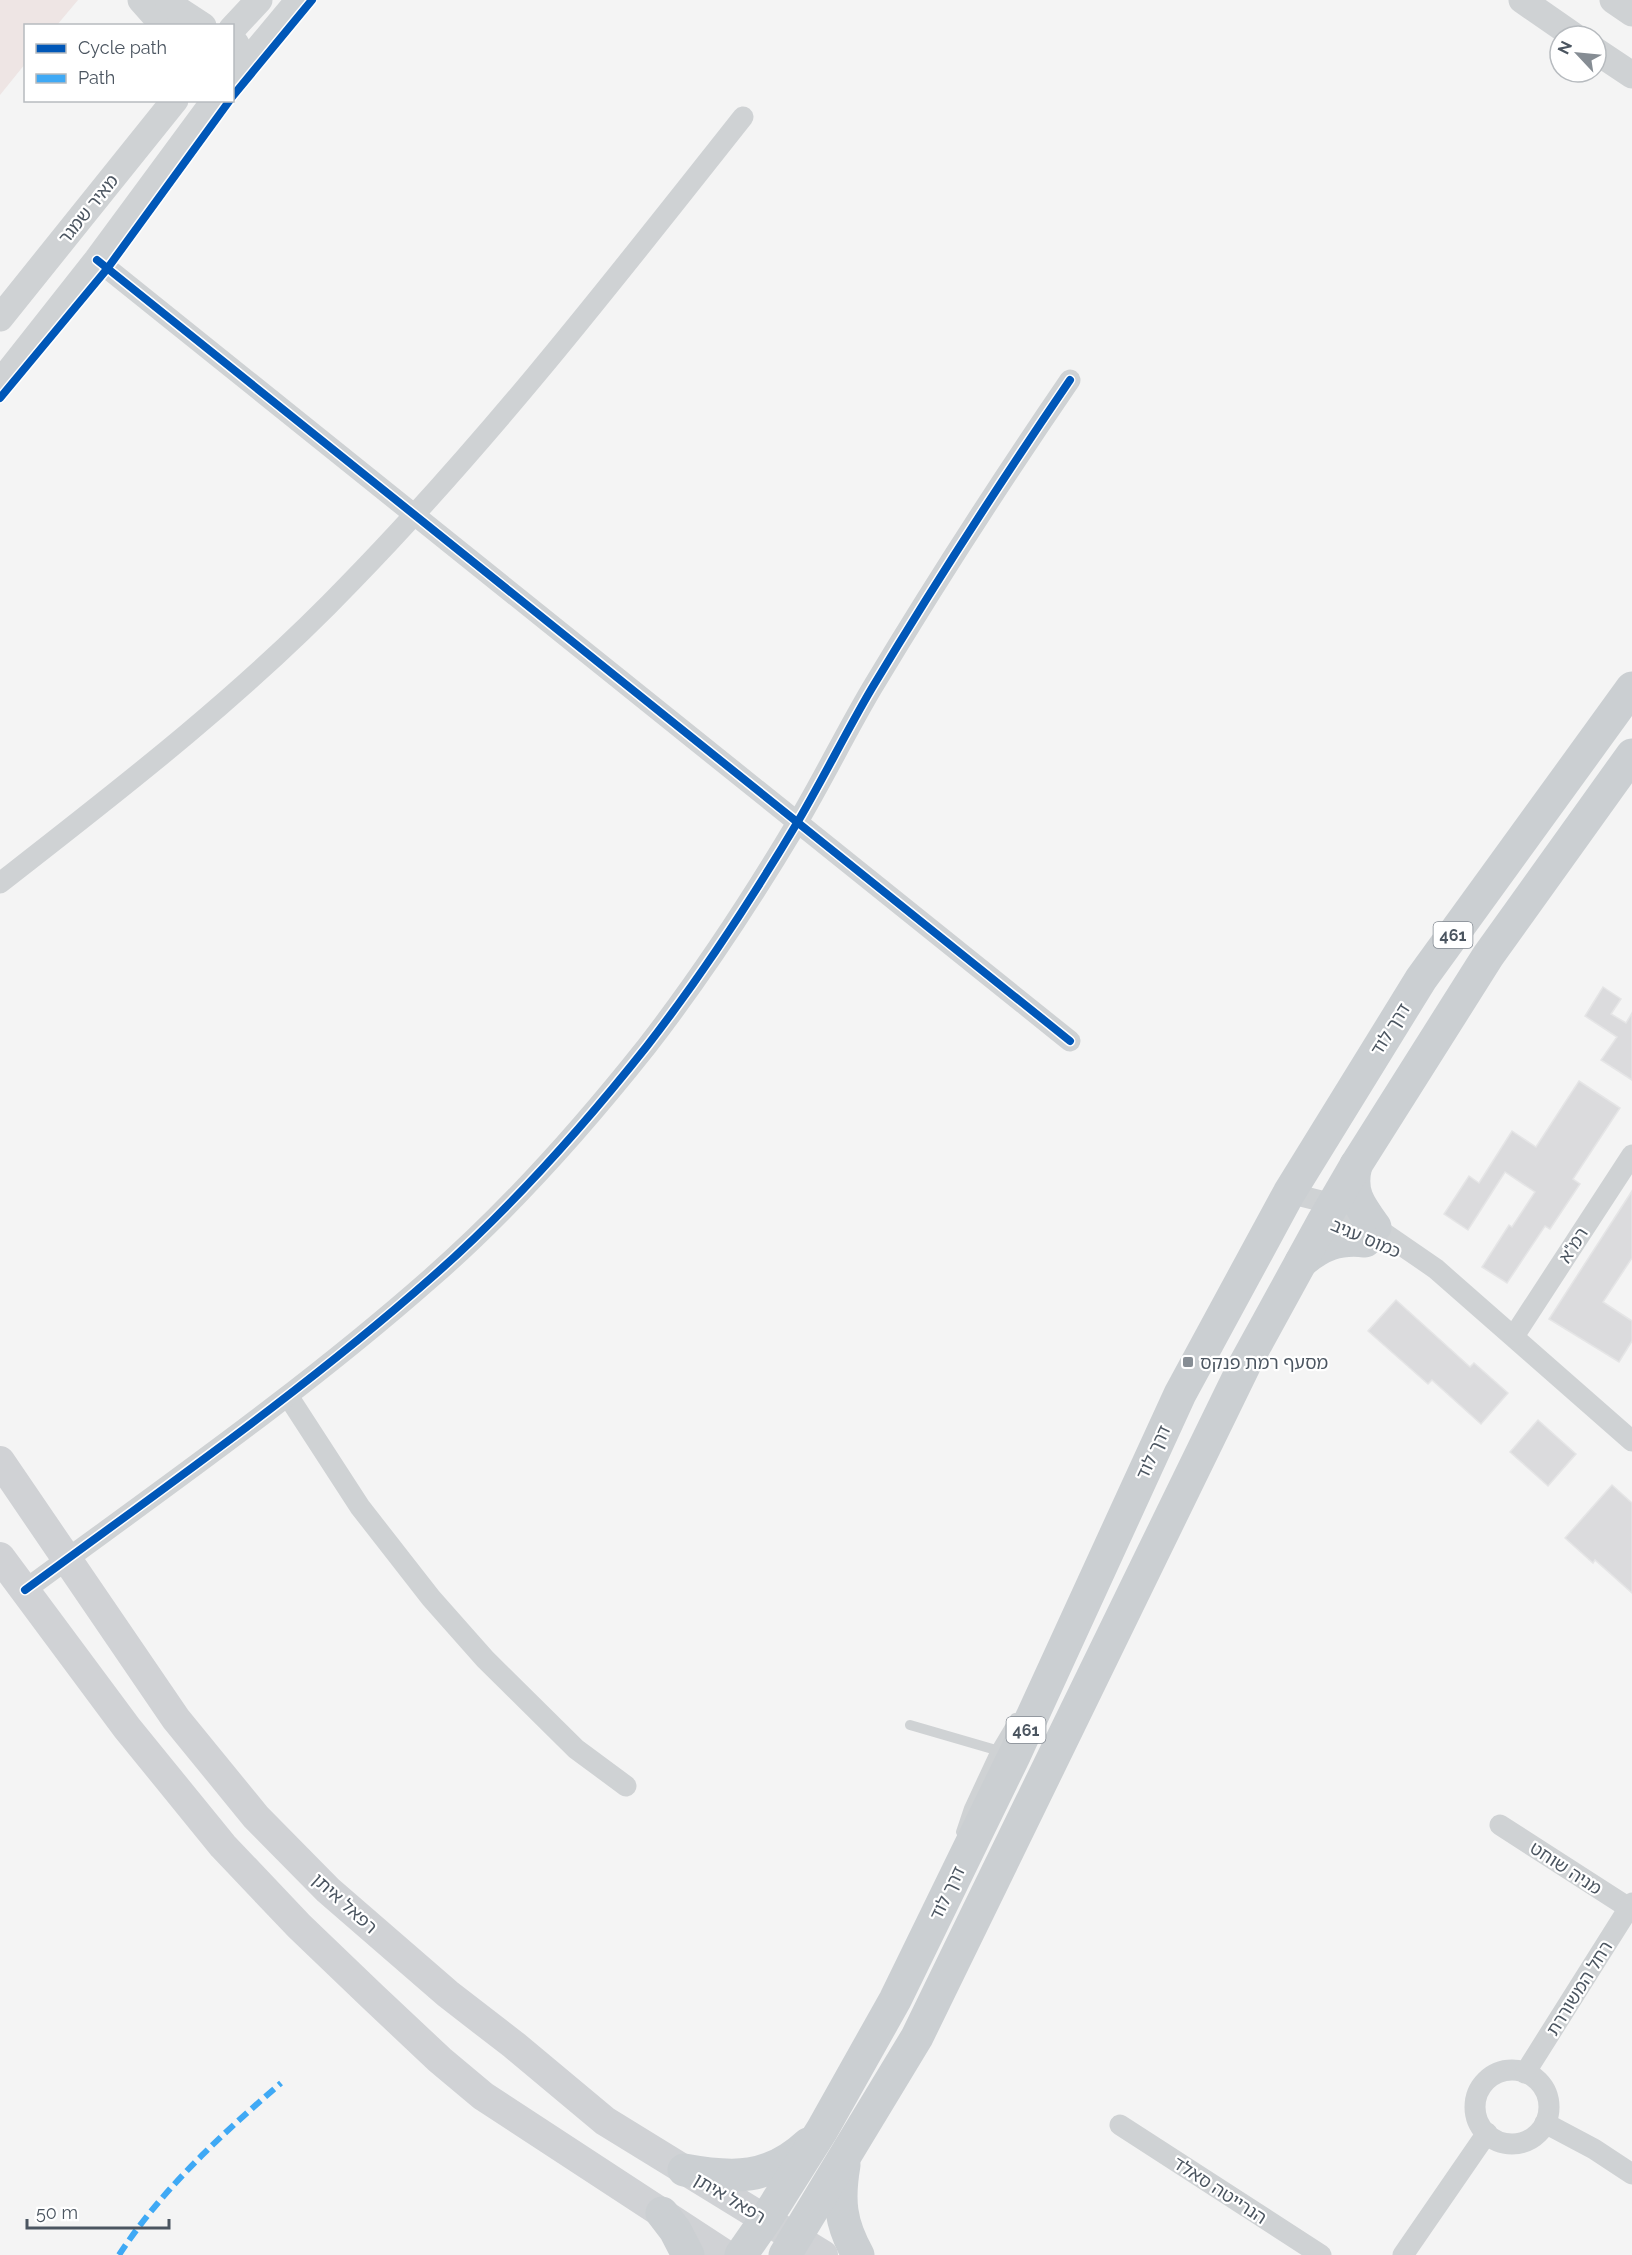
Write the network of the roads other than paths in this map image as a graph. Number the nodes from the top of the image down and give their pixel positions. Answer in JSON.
{"nodes":[{"id":1,"x":141,"y":0,"type":"edge"},
{"id":2,"x":168,"y":0,"type":"edge"},
{"id":3,"x":259,"y":0,"type":"edge"},
{"id":4,"x":299,"y":0,"type":"edge"},
{"id":5,"x":1522,"y":0,"type":"edge"},
{"id":6,"x":1613,"y":0,"type":"edge"},
{"id":7,"x":1632,"y":14,"type":"edge"},
{"id":8,"x":162,"y":24,"type":"edge"},
{"id":9,"x":200,"y":24,"type":"edge"},
{"id":10,"x":1557,"y":24,"type":"edge"},
{"id":11,"x":234,"y":26,"type":"edge"},
{"id":12,"x":234,"y":42,"type":"edge"},
{"id":13,"x":1608,"y":59,"type":"edge"},
{"id":14,"x":1632,"y":75,"type":"edge"},
{"id":15,"x":236,"y":76,"type":"edge"},
{"id":16,"x":173,"y":102,"type":"edge"},
{"id":17,"x":214,"y":102,"type":"edge"},
{"id":18,"x":743,"y":117,"type":"dead end"},
{"id":19,"x":97,"y":260,"type":"junction"},
{"id":20,"x":0,"y":318,"type":"edge"},
{"id":21,"x":1070,"y":380,"type":"dead end"},
{"id":22,"x":0,"y":383,"type":"edge"},
{"id":23,"x":414,"y":515,"type":"junction"},
{"id":24,"x":1632,"y":688,"type":"edge"},
{"id":25,"x":1632,"y":755,"type":"edge"},
{"id":26,"x":797,"y":823,"type":"junction"},
{"id":27,"x":0,"y":883,"type":"edge"},
{"id":28,"x":1070,"y":1041,"type":"dead end"},
{"id":29,"x":1632,"y":1155,"type":"edge"},
{"id":30,"x":1356,"y":1164,"type":"junction"},
{"id":31,"x":1289,"y":1193,"type":"junction"},
{"id":32,"x":1328,"y":1212,"type":"junction"},
{"id":33,"x":1370,"y":1234,"type":"junction"},
{"id":34,"x":1301,"y":1262,"type":"junction"},
{"id":35,"x":1514,"y":1336,"type":"junction"},
{"id":36,"x":288,"y":1396,"type":"junction"},
{"id":37,"x":1632,"y":1441,"type":"edge"},
{"id":38,"x":0,"y":1461,"type":"edge"},
{"id":39,"x":0,"y":1557,"type":"edge"},
{"id":40,"x":68,"y":1558,"type":"junction"},
{"id":41,"x":25,"y":1590,"type":"junction"},
{"id":42,"x":1064,"y":1646,"type":"junction"},
{"id":43,"x":1033,"y":1687,"type":"dead end"},
{"id":44,"x":1023,"y":1705,"type":"dead end"},
{"id":45,"x":910,"y":1725,"type":"dead end"},
{"id":46,"x":996,"y":1749,"type":"junction"},
{"id":47,"x":626,"y":1786,"type":"dead end"},
{"id":48,"x":1500,"y":1825,"type":"dead end"},
{"id":49,"x":958,"y":1840,"type":"dead end"},
{"id":50,"x":951,"y":1861,"type":"dead end"},
{"id":51,"x":940,"y":1907,"type":"junction"},
{"id":52,"x":1631,"y":1907,"type":"edge"},
{"id":53,"x":1525,"y":2073,"type":"junction"},
{"id":54,"x":1545,"y":2123,"type":"junction"},
{"id":55,"x":1120,"y":2125,"type":"dead end"},
{"id":56,"x":822,"y":2130,"type":"junction"},
{"id":57,"x":1487,"y":2133,"type":"junction"},
{"id":58,"x":845,"y":2158,"type":"junction"},
{"id":59,"x":684,"y":2170,"type":"junction"},
{"id":60,"x":1632,"y":2174,"type":"edge"},
{"id":61,"x":662,"y":2213,"type":"junction"},
{"id":62,"x":766,"y":2219,"type":"junction"},
{"id":63,"x":790,"y":2246,"type":"edge"},
{"id":64,"x":688,"y":2255,"type":"edge"},
{"id":65,"x":726,"y":2255,"type":"edge"},
{"id":66,"x":741,"y":2255,"type":"edge"},
{"id":67,"x":823,"y":2255,"type":"edge"},
{"id":68,"x":858,"y":2255,"type":"edge"},
{"id":69,"x":1321,"y":2255,"type":"edge"},
{"id":70,"x":1403,"y":2255,"type":"edge"}],
"edges":[{"from":1,"to":8,"type":"street"},
{"from":2,"to":9,"type":"street"},
{"from":3,"to":11,"type":"street"},
{"from":4,"to":15,"type":"street"},
{"from":5,"to":10,"type":"street"},
{"from":6,"to":7,"type":"street"},
{"from":12,"to":15,"type":"street"},
{"from":13,"to":14,"type":"street"},
{"from":16,"to":20,"type":"street","name":"מאיר שמגר"},
{"from":17,"to":19,"type":"street","name":"מאיר שמגר"},
{"from":18,"to":23,"type":"street"},
{"from":19,"to":22,"type":"street","name":"מאיר שמגר"},
{"from":19,"to":23,"type":"street"},
{"from":21,"to":26,"type":"street"},
{"from":23,"to":26,"type":"street"},
{"from":23,"to":27,"type":"street"},
{"from":24,"to":31,"type":"main road","name":"דרך לוד","number":"461"},
{"from":25,"to":30,"type":"main road","name":"דרך לוד","number":"461"},
{"from":26,"to":28,"type":"street"},
{"from":26,"to":36,"type":"street"},
{"from":29,"to":35,"type":"street","name":"רמ\"א"},
{"from":30,"to":32,"type":"main road","name":"דרך לוד","number":"461"},
{"from":30,"to":33,"type":"main road"},
{"from":31,"to":32,"type":"street","name":"כמוס עגיב"},
{"from":31,"to":42,"type":"main road","name":"דרך לוד","number":"461"},
{"from":32,"to":33,"type":"street","name":"כמוס עגיב"},
{"from":32,"to":34,"type":"main road","name":"דרך לוד","number":"461"},
{"from":33,"to":34,"type":"main road"},
{"from":33,"to":35,"type":"street","name":"כמוס עגיב"},
{"from":34,"to":58,"type":"main road","name":"דרך לוד","number":"461"},
{"from":35,"to":37,"type":"street","name":"כמוס עגיב"},
{"from":36,"to":40,"type":"street"},
{"from":36,"to":47,"type":"street"},
{"from":38,"to":40,"type":"main road","name":"רפאל איתן"},
{"from":39,"to":41,"type":"main road"},
{"from":40,"to":41,"type":"street"},
{"from":40,"to":59,"type":"main road","name":"רפאל איתן"},
{"from":41,"to":61,"type":"main road"},
{"from":42,"to":43,"type":"lane"},
{"from":42,"to":51,"type":"main road","name":"דרך לוד","number":"461"},
{"from":44,"to":46,"type":"lane"},
{"from":45,"to":46,"type":"lane"},
{"from":46,"to":49,"type":"lane"},
{"from":48,"to":52,"type":"street","name":"מניה שוחט"},
{"from":50,"to":51,"type":"lane"},
{"from":51,"to":56,"type":"main road","name":"דרך לוד","number":"461"},
{"from":52,"to":53,"type":"street","name":"רחל המשוררת"},
{"from":53,"to":54,"type":"street"},
{"from":53,"to":57,"type":"street"},
{"from":54,"to":57,"type":"street"},
{"from":54,"to":60,"type":"street"},
{"from":55,"to":69,"type":"street","name":"הנרייטה סאלד"},
{"from":56,"to":59,"type":"main road"},
{"from":56,"to":62,"type":"main road","name":"דרך לוד","number":"461"},
{"from":57,"to":70,"type":"street"},
{"from":58,"to":63,"type":"main road","name":"דרך לוד","number":"461"},
{"from":58,"to":68,"type":"main road"},
{"from":59,"to":62,"type":"main road","name":"רפאל איתן"},
{"from":61,"to":64,"type":"main road"},
{"from":61,"to":65,"type":"main road"},
{"from":62,"to":63,"type":"main road","name":"רפאל איתן"},
{"from":62,"to":66,"type":"main road","name":"דרך לוד","number":"461"},
{"from":63,"to":67,"type":"main road","name":"רפאל איתן"}]}
